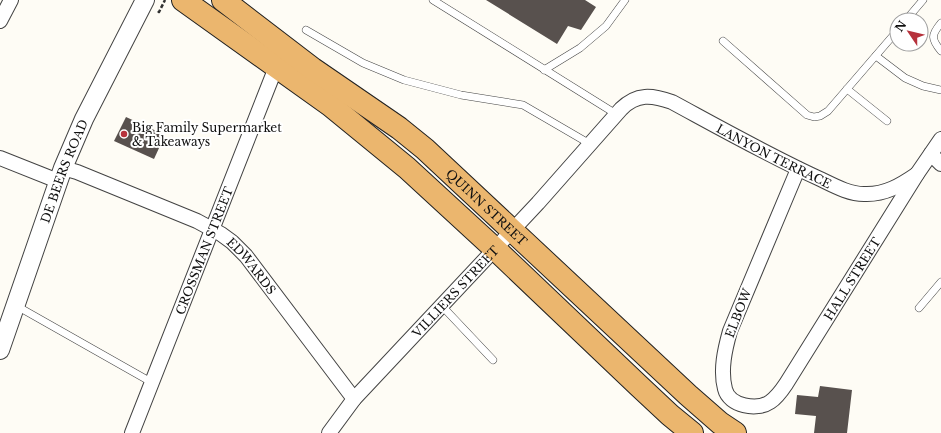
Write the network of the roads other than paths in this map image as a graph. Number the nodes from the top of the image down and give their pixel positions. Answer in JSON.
{"nodes":[{"id":1,"x":12,"y":0,"type":"edge"},
{"id":2,"x":145,"y":0,"type":"edge"},
{"id":3,"x":183,"y":0,"type":"edge"},
{"id":4,"x":223,"y":0,"type":"edge"},
{"id":5,"x":433,"y":0,"type":"edge"},
{"id":6,"x":625,"y":0,"type":"edge"},
{"id":7,"x":923,"y":0,"type":"edge"},
{"id":8,"x":913,"y":12,"type":"edge"},
{"id":9,"x":0,"y":21,"type":"edge"},
{"id":10,"x":941,"y":22,"type":"edge"},
{"id":11,"x":306,"y":30,"type":"dead end"},
{"id":12,"x":724,"y":40,"type":"dead end"},
{"id":13,"x":889,"y":41,"type":"edge"},
{"id":14,"x":941,"y":51,"type":"edge"},
{"id":15,"x":876,"y":56,"type":"junction"},
{"id":16,"x":276,"y":68,"type":"junction"},
{"id":17,"x":544,"y":70,"type":"junction"},
{"id":18,"x":847,"y":89,"type":"junction"},
{"id":19,"x":941,"y":90,"type":"edge"},
{"id":20,"x":633,"y":99,"type":"joint"},
{"id":21,"x":616,"y":114,"type":"junction"},
{"id":22,"x":887,"y":121,"type":"dead end"},
{"id":23,"x":941,"y":139,"type":"edge"},
{"id":24,"x":590,"y":144,"type":"junction"},
{"id":25,"x":931,"y":154,"type":"junction"},
{"id":26,"x":0,"y":158,"type":"edge"},
{"id":27,"x":941,"y":164,"type":"edge"},
{"id":28,"x":798,"y":169,"type":"junction"},
{"id":29,"x":61,"y":174,"type":"junction"},
{"id":30,"x":917,"y":174,"type":"junction"},
{"id":31,"x":213,"y":229,"type":"junction"},
{"id":32,"x":512,"y":230,"type":"junction"},
{"id":33,"x":494,"y":248,"type":"junction"},
{"id":34,"x":941,"y":282,"type":"edge"},
{"id":35,"x":15,"y":305,"type":"junction"},
{"id":36,"x":441,"y":305,"type":"junction"},
{"id":37,"x":919,"y":308,"type":"dead end"},
{"id":38,"x":0,"y":350,"type":"edge"},
{"id":39,"x":493,"y":360,"type":"dead end"},
{"id":40,"x":151,"y":382,"type":"junction"},
{"id":41,"x":786,"y":384,"type":"joint"},
{"id":42,"x":354,"y":399,"type":"junction"},
{"id":43,"x":132,"y":433,"type":"edge"},
{"id":44,"x":329,"y":433,"type":"edge"},
{"id":45,"x":692,"y":433,"type":"edge"},
{"id":46,"x":735,"y":433,"type":"edge"}],
"edges":[{"from":1,"to":9,"type":"street"},
{"from":2,"to":29,"type":"street","name":"DE BEERS ROAD"},
{"from":3,"to":16,"type":"highway"},
{"from":4,"to":32,"type":"highway","name":"QUINN STREET"},
{"from":5,"to":17,"type":"lane"},
{"from":6,"to":17,"type":"lane"},
{"from":7,"to":8,"type":"lane"},
{"from":10,"to":14,"type":"lane"},
{"from":11,"to":24,"type":"lane"},
{"from":12,"to":18,"type":"lane"},
{"from":13,"to":15,"type":"lane"},
{"from":15,"to":18,"type":"lane"},
{"from":15,"to":19,"type":"lane"},
{"from":16,"to":31,"type":"street","name":"CROSSMAN STREET"},
{"from":16,"to":33,"type":"highway"},
{"from":17,"to":21,"type":"lane"},
{"from":18,"to":22,"type":"lane"},
{"from":20,"to":21,"type":"street","name":"VILLIERS STREET"},
{"from":20,"to":28,"type":"street","name":"LANYON TERRACE"},
{"from":21,"to":24,"type":"street","name":"VILLIERS STREET"},
{"from":23,"to":25,"type":"street","name":"HALL STREET"},
{"from":24,"to":32,"type":"street","name":"VILLIERS STREET"},
{"from":25,"to":27,"type":"street"},
{"from":25,"to":30,"type":"street","name":"HALL STREET"},
{"from":26,"to":29,"type":"street","name":"EDWARDS"},
{"from":28,"to":30,"type":"street","name":"LANYON TERRACE"},
{"from":28,"to":41,"type":"street","name":"ELBOW"},
{"from":29,"to":31,"type":"street","name":"EDWARDS"},
{"from":29,"to":35,"type":"street","name":"DE BEERS ROAD"},
{"from":30,"to":41,"type":"street","name":"HALL STREET"},
{"from":31,"to":40,"type":"street","name":"CROSSMAN STREET"},
{"from":31,"to":42,"type":"street","name":"EDWARDS"},
{"from":32,"to":33,"type":"street","name":"VILLIERS STREET"},
{"from":32,"to":46,"type":"highway","name":"QUINN STREET"},
{"from":33,"to":36,"type":"street","name":"VILLIERS STREET"},
{"from":33,"to":45,"type":"highway"},
{"from":34,"to":37,"type":"lane"},
{"from":35,"to":38,"type":"street","name":"DE BEERS ROAD"},
{"from":35,"to":40,"type":"lane"},
{"from":36,"to":39,"type":"lane"},
{"from":36,"to":42,"type":"street","name":"VILLIERS STREET"},
{"from":40,"to":43,"type":"street","name":"CROSSMAN STREET"},
{"from":42,"to":44,"type":"street","name":"VILLIERS STREET"}]}
